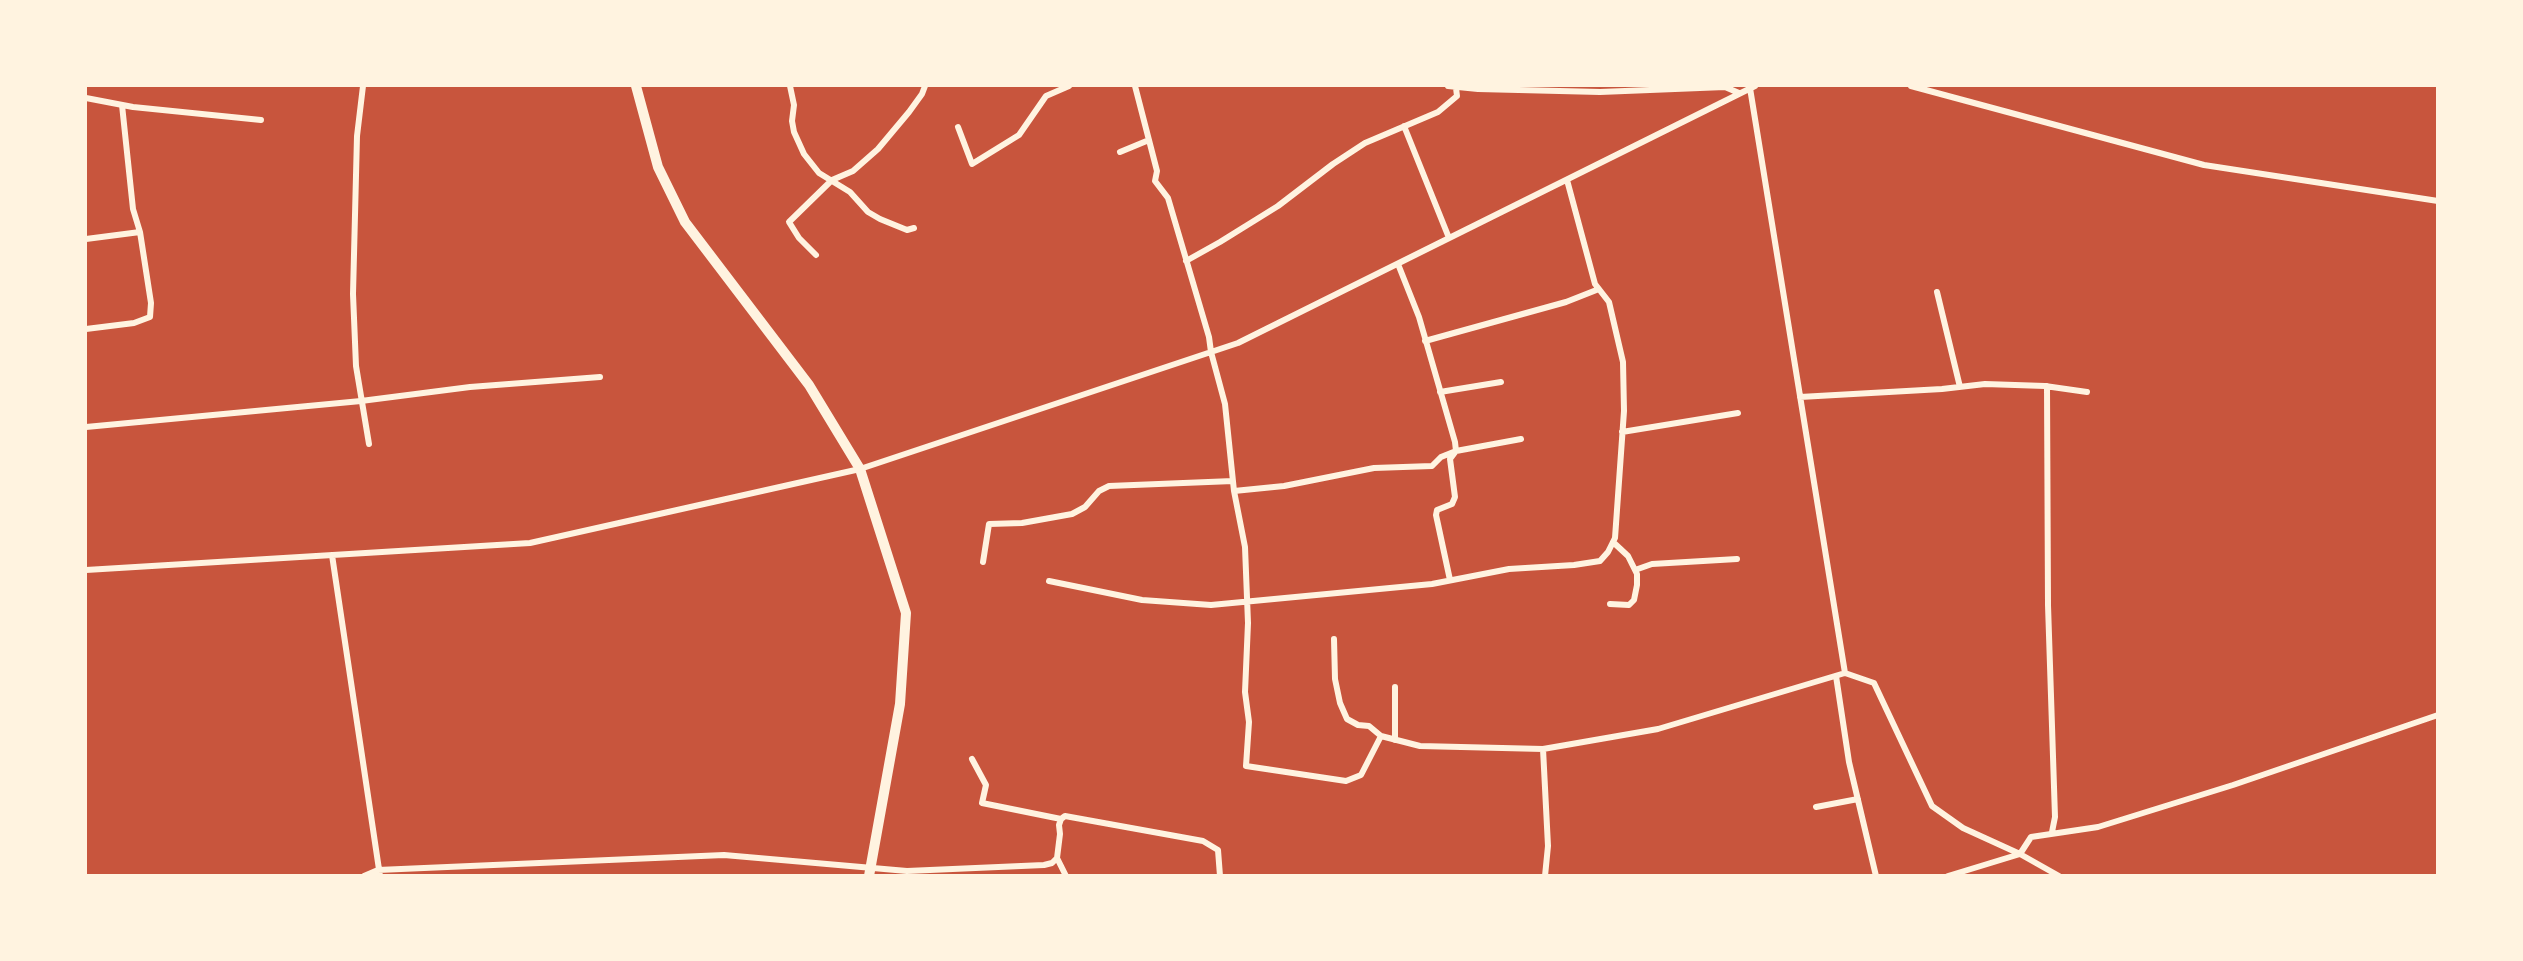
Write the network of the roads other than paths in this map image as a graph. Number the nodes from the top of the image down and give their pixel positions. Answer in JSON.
{"nodes":[{"id":1,"x":363,"y":86,"type":"edge"},
{"id":2,"x":636,"y":86,"type":"edge"},
{"id":3,"x":790,"y":86,"type":"edge"},
{"id":4,"x":925,"y":86,"type":"edge"},
{"id":5,"x":1069,"y":86,"type":"edge"},
{"id":6,"x":1135,"y":86,"type":"edge"},
{"id":7,"x":1448,"y":86,"type":"edge"},
{"id":8,"x":1911,"y":86,"type":"edge"},
{"id":9,"x":1753,"y":87,"type":"edge"},
{"id":10,"x":1456,"y":88,"type":"junction"},
{"id":11,"x":1739,"y":93,"type":"junction"},
{"id":12,"x":86,"y":98,"type":"edge"},
{"id":13,"x":122,"y":105,"type":"junction"},
{"id":14,"x":261,"y":120,"type":"dead end"},
{"id":15,"x":1404,"y":126,"type":"junction"},
{"id":16,"x":958,"y":127,"type":"dead end"},
{"id":17,"x":1149,"y":140,"type":"junction"},
{"id":18,"x":1120,"y":152,"type":"dead end"},
{"id":19,"x":832,"y":180,"type":"junction"},
{"id":20,"x":1567,"y":180,"type":"junction"},
{"id":21,"x":2438,"y":201,"type":"edge"},
{"id":22,"x":914,"y":228,"type":"dead end"},
{"id":23,"x":140,"y":232,"type":"junction"},
{"id":24,"x":1449,"y":238,"type":"junction"},
{"id":25,"x":86,"y":239,"type":"edge"},
{"id":26,"x":816,"y":255,"type":"dead end"},
{"id":27,"x":1186,"y":261,"type":"junction"},
{"id":28,"x":1398,"y":264,"type":"junction"},
{"id":29,"x":1599,"y":289,"type":"junction"},
{"id":30,"x":1937,"y":292,"type":"dead end"},
{"id":31,"x":86,"y":329,"type":"edge"},
{"id":32,"x":1425,"y":340,"type":"junction"},
{"id":33,"x":1211,"y":352,"type":"junction"},
{"id":34,"x":600,"y":377,"type":"dead end"},
{"id":35,"x":1501,"y":382,"type":"dead end"},
{"id":36,"x":2047,"y":386,"type":"junction"},
{"id":37,"x":1960,"y":387,"type":"junction"},
{"id":38,"x":1440,"y":392,"type":"junction"},
{"id":39,"x":2086,"y":392,"type":"dead end"},
{"id":40,"x":1800,"y":397,"type":"junction"},
{"id":41,"x":361,"y":401,"type":"junction"},
{"id":42,"x":1738,"y":413,"type":"dead end"},
{"id":43,"x":86,"y":427,"type":"edge"},
{"id":44,"x":1622,"y":432,"type":"junction"},
{"id":45,"x":1521,"y":439,"type":"dead end"},
{"id":46,"x":369,"y":444,"type":"dead end"},
{"id":47,"x":1456,"y":452,"type":"junction"},
{"id":48,"x":860,"y":469,"type":"junction"},
{"id":49,"x":1233,"y":481,"type":"junction"},
{"id":50,"x":1234,"y":491,"type":"junction"},
{"id":51,"x":1613,"y":542,"type":"junction"},
{"id":52,"x":332,"y":555,"type":"junction"},
{"id":53,"x":1737,"y":559,"type":"dead end"},
{"id":54,"x":983,"y":562,"type":"dead end"},
{"id":55,"x":86,"y":570,"type":"edge"},
{"id":56,"x":1635,"y":570,"type":"junction"},
{"id":57,"x":1450,"y":580,"type":"junction"},
{"id":58,"x":1049,"y":581,"type":"dead end"},
{"id":59,"x":1247,"y":603,"type":"junction"},
{"id":60,"x":1610,"y":604,"type":"dead end"},
{"id":61,"x":1334,"y":639,"type":"dead end"},
{"id":62,"x":1845,"y":673,"type":"junction"},
{"id":63,"x":1836,"y":676,"type":"junction"},
{"id":64,"x":1395,"y":687,"type":"dead end"},
{"id":65,"x":2438,"y":716,"type":"edge"},
{"id":66,"x":1381,"y":736,"type":"junction"},
{"id":67,"x":1395,"y":740,"type":"junction"},
{"id":68,"x":1543,"y":749,"type":"junction"},
{"id":69,"x":972,"y":759,"type":"dead end"},
{"id":70,"x":1858,"y":799,"type":"junction"},
{"id":71,"x":1816,"y":807,"type":"dead end"},
{"id":72,"x":1061,"y":819,"type":"junction"},
{"id":73,"x":2052,"y":832,"type":"junction"},
{"id":74,"x":2020,"y":854,"type":"junction"},
{"id":75,"x":1057,"y":858,"type":"junction"},
{"id":76,"x":869,"y":871,"type":"edge"},
{"id":77,"x":379,"y":873,"type":"edge"},
{"id":78,"x":364,"y":876,"type":"edge"},
{"id":79,"x":1066,"y":876,"type":"edge"},
{"id":80,"x":1220,"y":876,"type":"edge"},
{"id":81,"x":1545,"y":876,"type":"edge"},
{"id":82,"x":1876,"y":876,"type":"edge"},
{"id":83,"x":1948,"y":876,"type":"edge"},
{"id":84,"x":2059,"y":876,"type":"edge"}],
"edges":[{"from":1,"to":41,"type":"street"},
{"from":2,"to":48,"type":"street"},
{"from":3,"to":19,"type":"street"},
{"from":4,"to":19,"type":"street"},
{"from":5,"to":16,"type":"street"},
{"from":6,"to":17,"type":"street"},
{"from":7,"to":10,"type":"street"},
{"from":8,"to":21,"type":"street"},
{"from":9,"to":11,"type":"street"},
{"from":9,"to":40,"type":"street"},
{"from":10,"to":11,"type":"street"},
{"from":10,"to":15,"type":"street"},
{"from":11,"to":20,"type":"street"},
{"from":12,"to":13,"type":"street"},
{"from":13,"to":14,"type":"street"},
{"from":13,"to":23,"type":"street"},
{"from":15,"to":24,"type":"street"},
{"from":15,"to":27,"type":"street"},
{"from":17,"to":18,"type":"street"},
{"from":17,"to":27,"type":"street"},
{"from":19,"to":22,"type":"street"},
{"from":19,"to":26,"type":"street"},
{"from":20,"to":24,"type":"street"},
{"from":20,"to":29,"type":"street"},
{"from":23,"to":25,"type":"street"},
{"from":23,"to":31,"type":"street"},
{"from":24,"to":28,"type":"street"},
{"from":27,"to":33,"type":"street"},
{"from":28,"to":32,"type":"street"},
{"from":28,"to":33,"type":"street"},
{"from":29,"to":32,"type":"street"},
{"from":29,"to":44,"type":"street"},
{"from":30,"to":37,"type":"street"},
{"from":32,"to":38,"type":"street"},
{"from":33,"to":48,"type":"street"},
{"from":33,"to":49,"type":"street"},
{"from":34,"to":41,"type":"street"},
{"from":35,"to":38,"type":"street"},
{"from":36,"to":37,"type":"street"},
{"from":36,"to":39,"type":"street"},
{"from":36,"to":73,"type":"street"},
{"from":37,"to":40,"type":"street"},
{"from":38,"to":47,"type":"street"},
{"from":40,"to":62,"type":"street"},
{"from":41,"to":43,"type":"street"},
{"from":41,"to":46,"type":"street"},
{"from":42,"to":44,"type":"street"},
{"from":44,"to":51,"type":"street"},
{"from":45,"to":47,"type":"street"},
{"from":47,"to":50,"type":"street"},
{"from":47,"to":57,"type":"street"},
{"from":48,"to":52,"type":"street"},
{"from":48,"to":76,"type":"street"},
{"from":49,"to":50,"type":"street"},
{"from":49,"to":54,"type":"street"},
{"from":50,"to":59,"type":"street"},
{"from":51,"to":56,"type":"street"},
{"from":51,"to":57,"type":"street"},
{"from":52,"to":55,"type":"street"},
{"from":52,"to":77,"type":"street"},
{"from":53,"to":56,"type":"street"},
{"from":56,"to":60,"type":"street"},
{"from":57,"to":59,"type":"street"},
{"from":58,"to":59,"type":"street"},
{"from":59,"to":66,"type":"street"},
{"from":61,"to":66,"type":"street"},
{"from":62,"to":63,"type":"street"},
{"from":62,"to":74,"type":"street"},
{"from":63,"to":68,"type":"street"},
{"from":63,"to":70,"type":"street"},
{"from":64,"to":67,"type":"street"},
{"from":65,"to":73,"type":"street"},
{"from":66,"to":67,"type":"street"},
{"from":67,"to":68,"type":"street"},
{"from":68,"to":81,"type":"street"},
{"from":69,"to":72,"type":"street"},
{"from":70,"to":71,"type":"street"},
{"from":70,"to":82,"type":"street"},
{"from":72,"to":75,"type":"street"},
{"from":72,"to":80,"type":"street"},
{"from":73,"to":74,"type":"street"},
{"from":74,"to":83,"type":"street"},
{"from":74,"to":84,"type":"street"},
{"from":75,"to":76,"type":"street"},
{"from":75,"to":79,"type":"street"},
{"from":76,"to":77,"type":"street"},
{"from":77,"to":78,"type":"street"}]}
